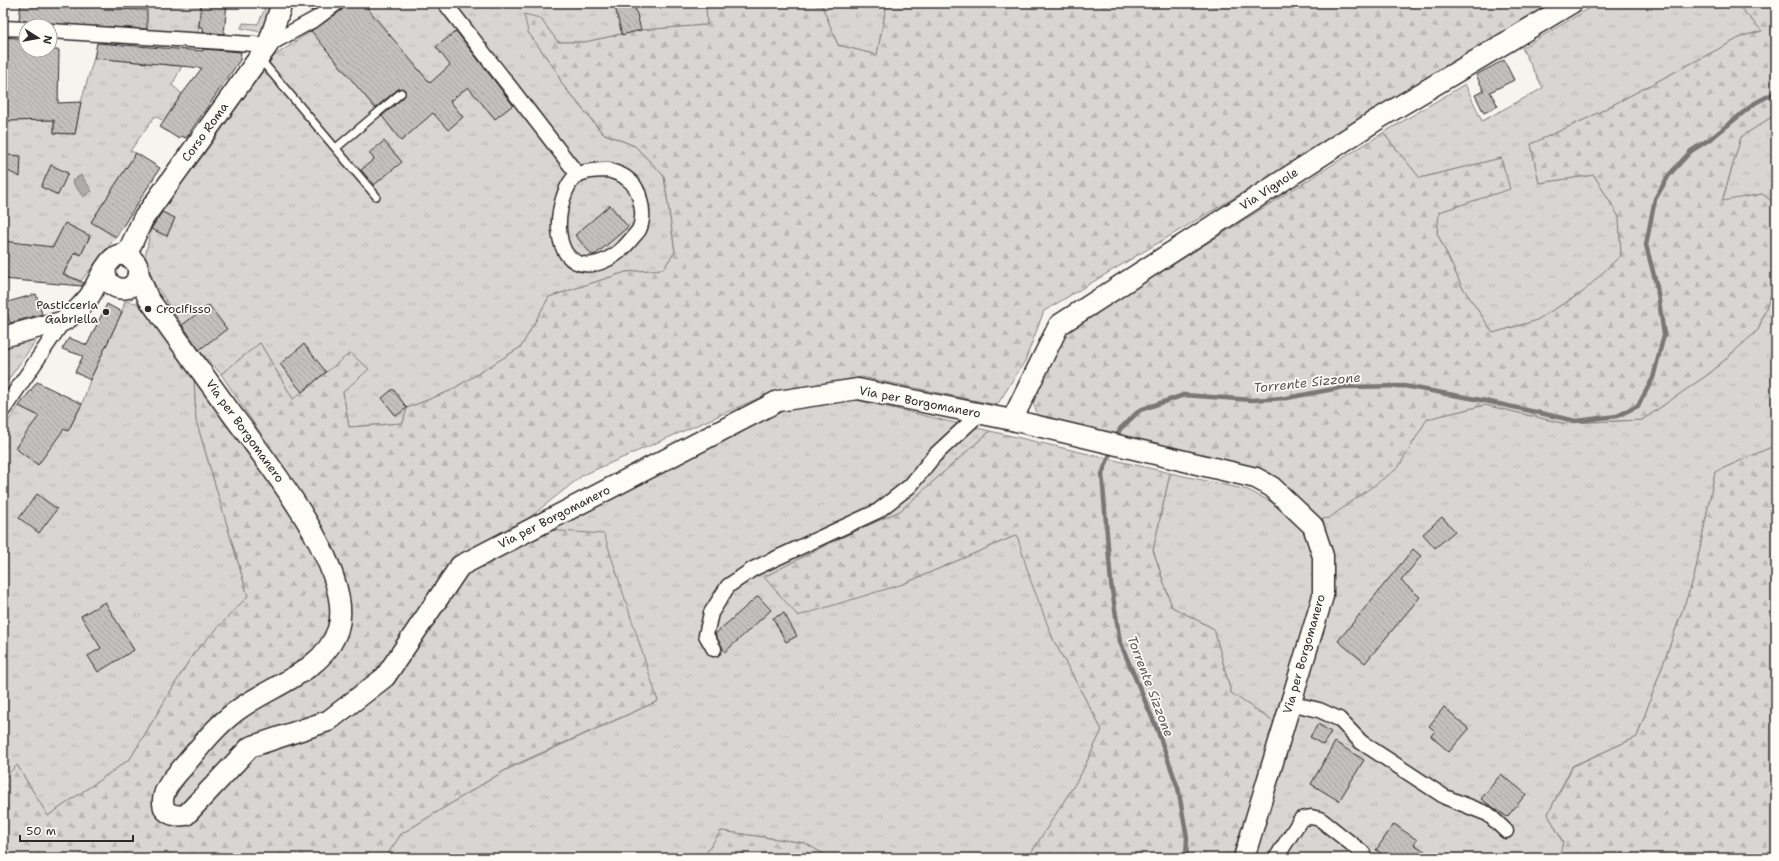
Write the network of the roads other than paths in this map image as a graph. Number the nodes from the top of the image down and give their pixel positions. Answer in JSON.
{"nodes":[{"id":1,"x":282,"y":3,"type":"edge"},
{"id":2,"x":337,"y":3,"type":"edge"},
{"id":3,"x":445,"y":3,"type":"edge"},
{"id":4,"x":1572,"y":3,"type":"edge"},
{"id":5,"x":3,"y":28,"type":"edge"},
{"id":6,"x":18,"y":29,"type":"edge"},
{"id":7,"x":58,"y":32,"type":"edge"},
{"id":8,"x":264,"y":51,"type":"junction"},
{"id":9,"x":401,"y":93,"type":"dead end"},
{"id":10,"x":336,"y":148,"type":"junction"},
{"id":11,"x":578,"y":174,"type":"junction"},
{"id":12,"x":376,"y":196,"type":"dead end"},
{"id":13,"x":133,"y":264,"type":"junction"},
{"id":14,"x":106,"y":267,"type":"junction"},
{"id":15,"x":116,"y":288,"type":"junction"},
{"id":16,"x":89,"y":297,"type":"junction"},
{"id":17,"x":148,"y":298,"type":"junction"},
{"id":18,"x":64,"y":320,"type":"junction"},
{"id":19,"x":3,"y":337,"type":"edge"},
{"id":20,"x":3,"y":410,"type":"edge"},
{"id":21,"x":979,"y":414,"type":"junction"},
{"id":22,"x":1012,"y":420,"type":"junction"},
{"id":23,"x":714,"y":649,"type":"dead end"},
{"id":24,"x":1290,"y":703,"type":"junction"},
{"id":25,"x":1506,"y":831,"type":"dead end"},
{"id":26,"x":1363,"y":853,"type":"dead end"},
{"id":27,"x":1244,"y":858,"type":"edge"},
{"id":28,"x":1276,"y":858,"type":"edge"}],
"edges":[{"from":1,"to":8,"type":"main road","name":"Corso Roma"},
{"from":2,"to":8,"type":"street"},
{"from":3,"to":11,"type":"street"},
{"from":4,"to":22,"type":"main road","name":"Via Vignole"},
{"from":5,"to":6,"type":"street"},
{"from":7,"to":8,"type":"street"},
{"from":8,"to":10,"type":"lane"},
{"from":8,"to":13,"type":"main road","name":"Corso Roma"},
{"from":9,"to":10,"type":"lane"},
{"from":10,"to":12,"type":"lane"},
{"from":11,"to":11,"type":"street"},
{"from":13,"to":14,"type":"main road"},
{"from":13,"to":15,"type":"main road"},
{"from":13,"to":17,"type":"main road","name":"Via per Borgomanero"},
{"from":14,"to":15,"type":"main road"},
{"from":14,"to":16,"type":"main road"},
{"from":15,"to":16,"type":"main road"},
{"from":15,"to":17,"type":"main road"},
{"from":16,"to":18,"type":"main road"},
{"from":17,"to":21,"type":"main road","name":"Via per Borgomanero"},
{"from":18,"to":19,"type":"main road"},
{"from":18,"to":20,"type":"street"},
{"from":21,"to":22,"type":"main road","name":"Via per Borgomanero"},
{"from":21,"to":23,"type":"street"},
{"from":22,"to":24,"type":"main road","name":"Via per Borgomanero"},
{"from":24,"to":25,"type":"street"},
{"from":24,"to":27,"type":"main road","name":"Via per Borgomanero"},
{"from":26,"to":28,"type":"street"}]}
